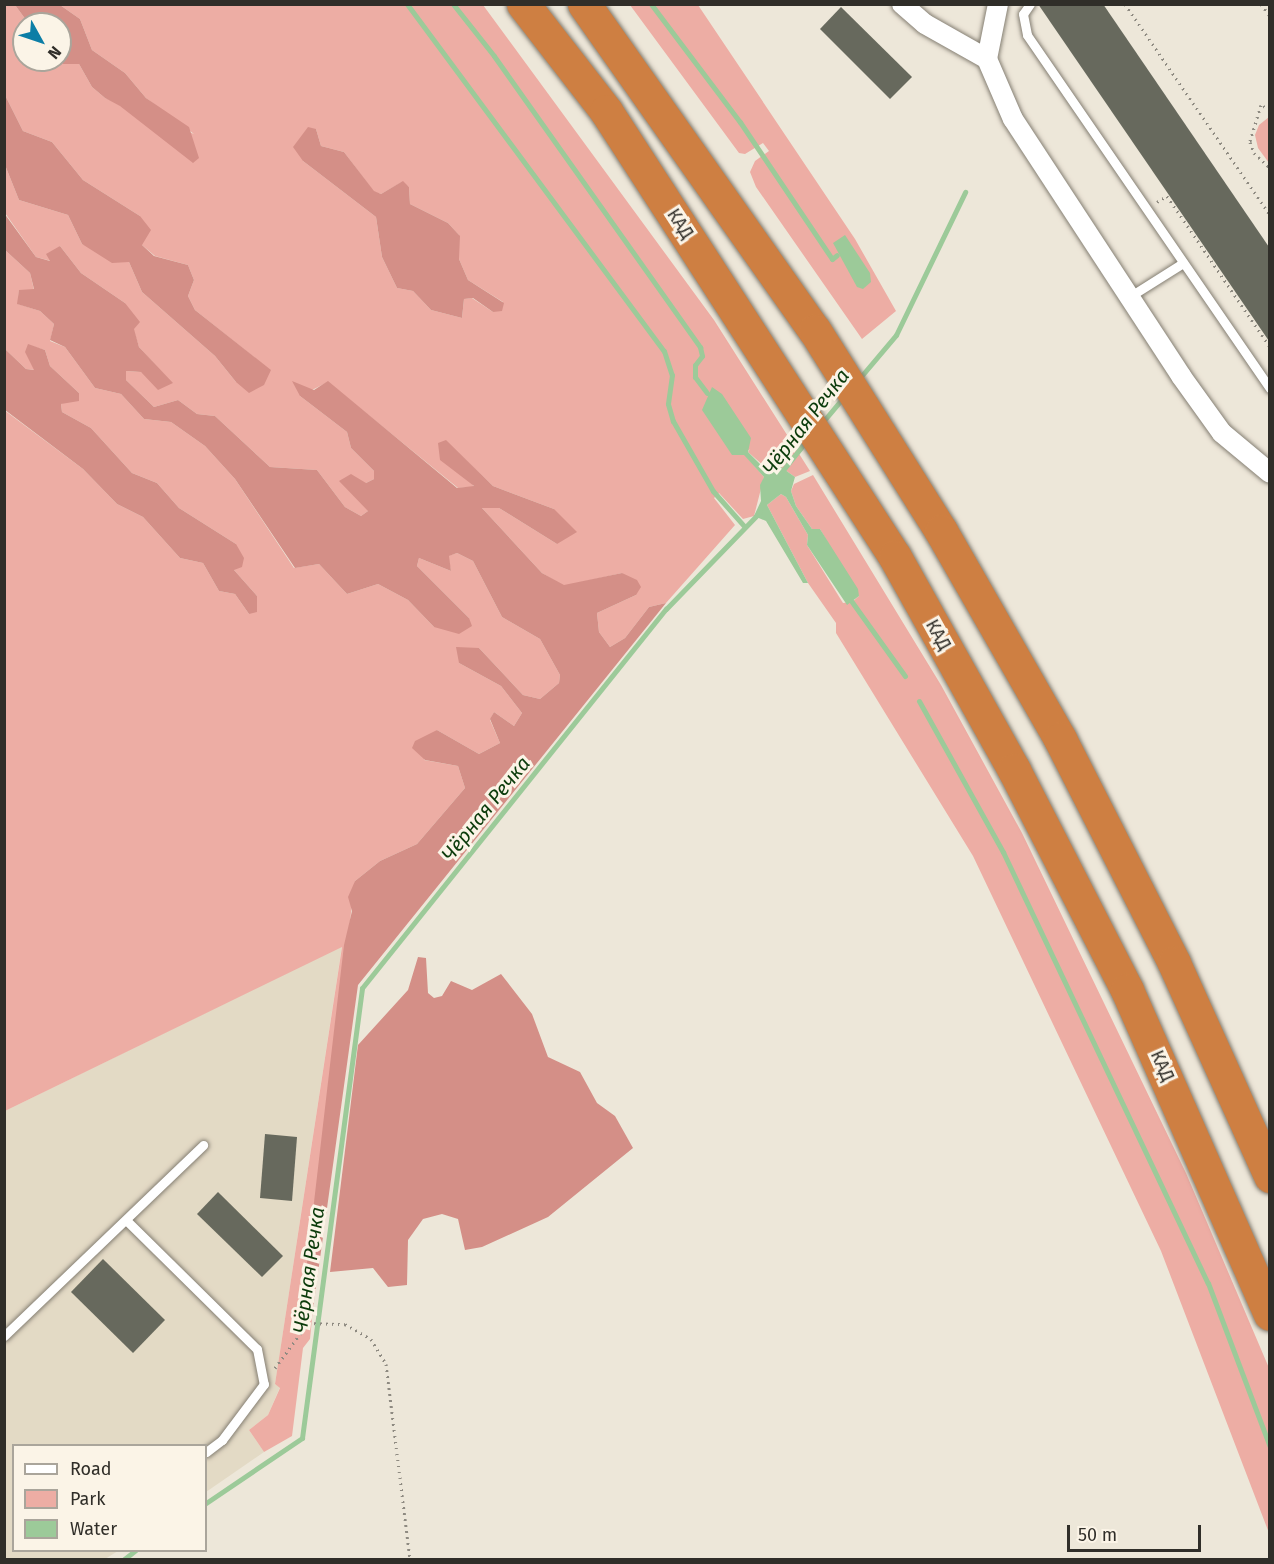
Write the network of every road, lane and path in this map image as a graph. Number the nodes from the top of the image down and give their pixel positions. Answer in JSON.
{"nodes":[{"id":1,"x":523,"y":4,"type":"edge"},
{"id":2,"x":584,"y":4,"type":"edge"},
{"id":3,"x":902,"y":4,"type":"edge"},
{"id":4,"x":998,"y":4,"type":"edge"},
{"id":5,"x":1030,"y":4,"type":"edge"},
{"id":6,"x":1125,"y":4,"type":"edge"},
{"id":7,"x":1262,"y":4,"type":"edge"},
{"id":8,"x":1269,"y":16,"type":"edge"},
{"id":9,"x":987,"y":59,"type":"junction"},
{"id":10,"x":1269,"y":109,"type":"edge"},
{"id":11,"x":1269,"y":168,"type":"edge"},
{"id":12,"x":1167,"y":196,"type":"dead end"},
{"id":13,"x":1269,"y":215,"type":"edge"},
{"id":14,"x":1183,"y":263,"type":"junction"},
{"id":15,"x":1129,"y":298,"type":"junction"},
{"id":16,"x":1269,"y":346,"type":"edge"},
{"id":17,"x":1269,"y":389,"type":"edge"},
{"id":18,"x":1269,"y":474,"type":"edge"},
{"id":19,"x":203,"y":1145,"type":"dead end"},
{"id":20,"x":1269,"y":1176,"type":"edge"},
{"id":21,"x":126,"y":1220,"type":"junction"},
{"id":22,"x":1269,"y":1314,"type":"edge"},
{"id":23,"x":4,"y":1336,"type":"edge"},
{"id":24,"x":264,"y":1384,"type":"junction"},
{"id":25,"x":207,"y":1451,"type":"edge"},
{"id":26,"x":410,"y":1560,"type":"edge"}],
"edges":[{"from":1,"to":22,"type":"highway","name":"КАД"},
{"from":2,"to":20,"type":"highway"},
{"from":3,"to":9,"type":"street"},
{"from":4,"to":9,"type":"street"},
{"from":5,"to":14,"type":"lane"},
{"from":6,"to":13,"type":"path"},
{"from":7,"to":8,"type":"path"},
{"from":9,"to":15,"type":"street"},
{"from":10,"to":11,"type":"path"},
{"from":12,"to":16,"type":"path"},
{"from":14,"to":15,"type":"lane"},
{"from":14,"to":17,"type":"lane"},
{"from":15,"to":18,"type":"street"},
{"from":19,"to":21,"type":"lane"},
{"from":21,"to":23,"type":"lane"},
{"from":21,"to":24,"type":"lane"},
{"from":24,"to":25,"type":"lane"},
{"from":24,"to":26,"type":"path"}]}
